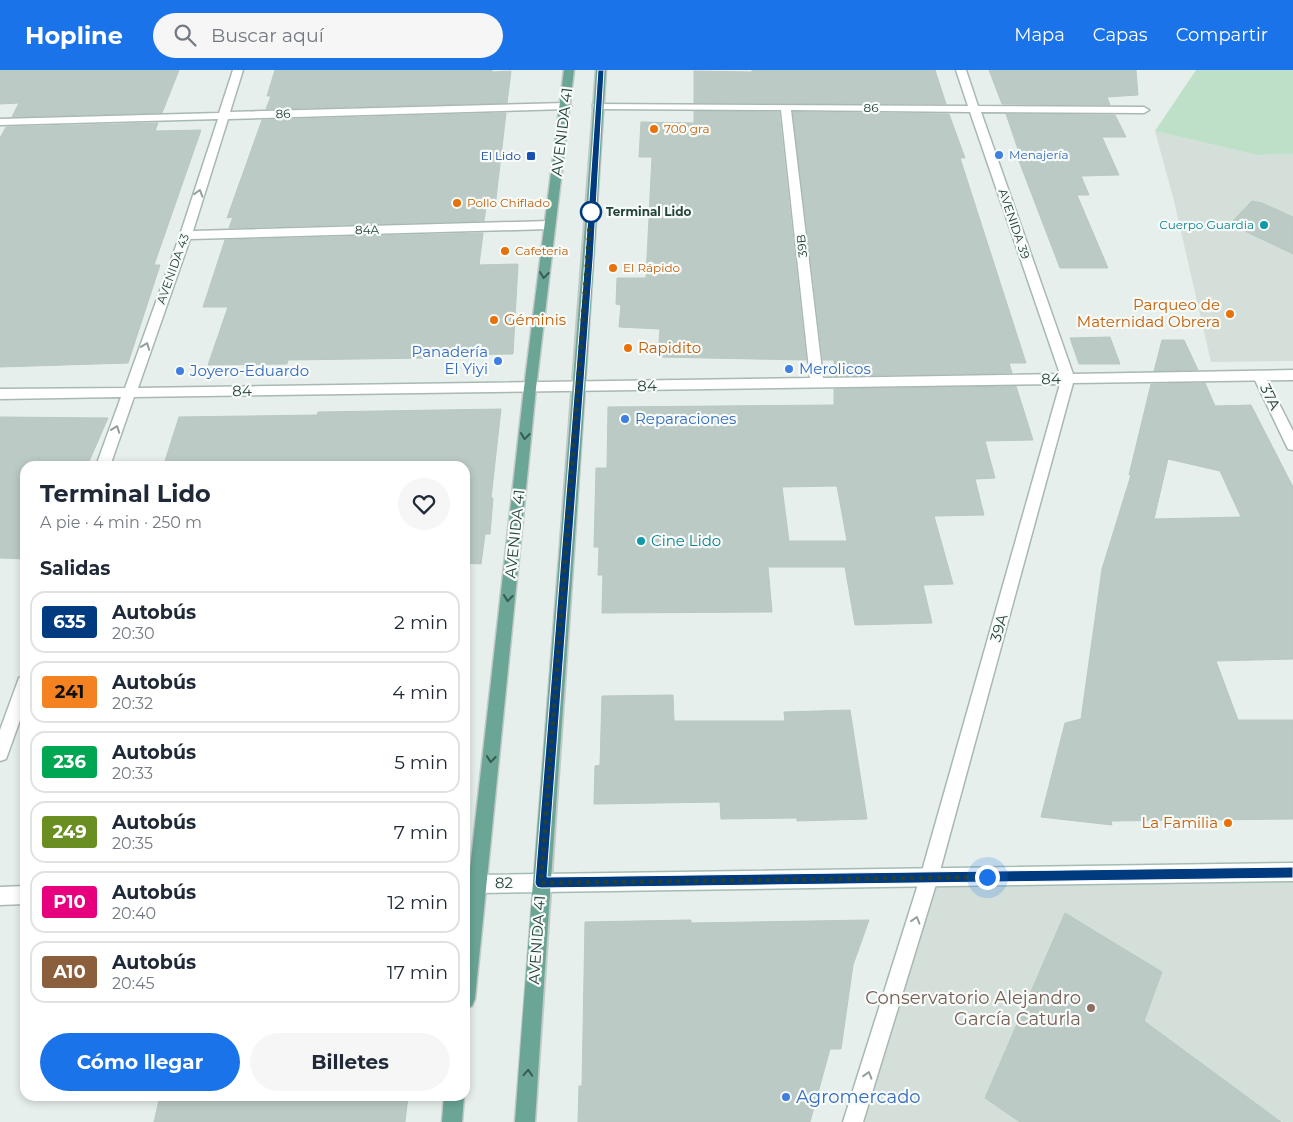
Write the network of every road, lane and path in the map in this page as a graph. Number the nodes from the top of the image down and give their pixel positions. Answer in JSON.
{"nodes":[{"id":1,"x":238,"y":70,"type":"edge"},
{"id":2,"x":570,"y":70,"type":"edge"},
{"id":3,"x":601,"y":70,"type":"edge"},
{"id":4,"x":961,"y":70,"type":"edge"},
{"id":5,"x":566,"y":106,"type":"junction"},
{"id":6,"x":597,"y":106,"type":"junction"},
{"id":7,"x":786,"y":108,"type":"junction"},
{"id":8,"x":974,"y":108,"type":"junction"},
{"id":9,"x":1144,"y":110,"type":"dead end"},
{"id":10,"x":222,"y":115,"type":"junction"},
{"id":11,"x":0,"y":122,"type":"edge"},
{"id":12,"x":549,"y":225,"type":"junction"},
{"id":13,"x":186,"y":235,"type":"junction"},
{"id":14,"x":1293,"y":375,"type":"edge"},
{"id":15,"x":1259,"y":376,"type":"junction"},
{"id":16,"x":1068,"y":379,"type":"junction"},
{"id":17,"x":817,"y":383,"type":"junction"},
{"id":18,"x":578,"y":387,"type":"junction"},
{"id":19,"x":530,"y":388,"type":"junction"},
{"id":20,"x":129,"y":392,"type":"junction"},
{"id":21,"x":0,"y":394,"type":"edge"},
{"id":22,"x":1293,"y":446,"type":"edge"},
{"id":23,"x":105,"y":461,"type":"edge"},
{"id":24,"x":20,"y":697,"type":"edge"},
{"id":25,"x":0,"y":753,"type":"edge"},
{"id":26,"x":1293,"y":872,"type":"edge"},
{"id":27,"x":929,"y":878,"type":"junction"},
{"id":28,"x":541,"y":883,"type":"junction"},
{"id":29,"x":471,"y":884,"type":"edge"},
{"id":30,"x":20,"y":895,"type":"edge"},
{"id":31,"x":0,"y":896,"type":"edge"},
{"id":32,"x":470,"y":903,"type":"edge"},
{"id":33,"x":454,"y":1101,"type":"edge"},
{"id":34,"x":452,"y":1122,"type":"edge"},
{"id":35,"x":525,"y":1122,"type":"edge"},
{"id":36,"x":853,"y":1122,"type":"edge"}],
"edges":[{"from":1,"to":10,"type":"street","name":"AVENIDA 43"},
{"from":2,"to":5,"type":"main road","name":"AVENIDA 41"},
{"from":3,"to":6,"type":"main road","name":"AVENIDA 41"},
{"from":4,"to":8,"type":"street","name":"AVENIDA 39"},
{"from":5,"to":10,"type":"street","name":"86"},
{"from":5,"to":12,"type":"main road","name":"AVENIDA 41"},
{"from":6,"to":7,"type":"street","name":"86"},
{"from":6,"to":18,"type":"main road","name":"AVENIDA 41"},
{"from":7,"to":8,"type":"street","name":"86"},
{"from":7,"to":17,"type":"street","name":"39B"},
{"from":8,"to":9,"type":"street","name":"86"},
{"from":8,"to":16,"type":"street","name":"AVENIDA 39"},
{"from":10,"to":11,"type":"street","name":"86"},
{"from":13,"to":10,"type":"street","name":"AVENIDA 43","one_way":true},
{"from":12,"to":13,"type":"street","name":"84A"},
{"from":12,"to":19,"type":"main road","name":"AVENIDA 41","one_way":true},
{"from":20,"to":13,"type":"street","name":"AVENIDA 43","one_way":true},
{"from":14,"to":15,"type":"street","name":"84"},
{"from":15,"to":16,"type":"street","name":"84"},
{"from":15,"to":22,"type":"street","name":"37A"},
{"from":16,"to":17,"type":"street","name":"84"},
{"from":16,"to":27,"type":"street","name":"39A"},
{"from":17,"to":18,"type":"street","name":"84"},
{"from":18,"to":19,"type":"street","name":"84"},
{"from":18,"to":28,"type":"main road","name":"AVENIDA 41"},
{"from":19,"to":20,"type":"street","name":"84"},
{"from":19,"to":29,"type":"main road","name":"AVENIDA 41","one_way":true},
{"from":20,"to":21,"type":"street","name":"84"},
{"from":23,"to":20,"type":"street","name":"AVENIDA 43","one_way":true},
{"from":24,"to":25,"type":"street"},
{"from":26,"to":27,"type":"street","name":"82"},
{"from":27,"to":28,"type":"street","name":"82"},
{"from":36,"to":27,"type":"street","name":"39A","one_way":true},
{"from":28,"to":29,"type":"street","name":"82"},
{"from":35,"to":28,"type":"main road","name":"AVENIDA 41","one_way":true},
{"from":29,"to":32,"type":"main road","name":"AVENIDA 41"},
{"from":30,"to":31,"type":"street"},
{"from":33,"to":34,"type":"main road"}]}
